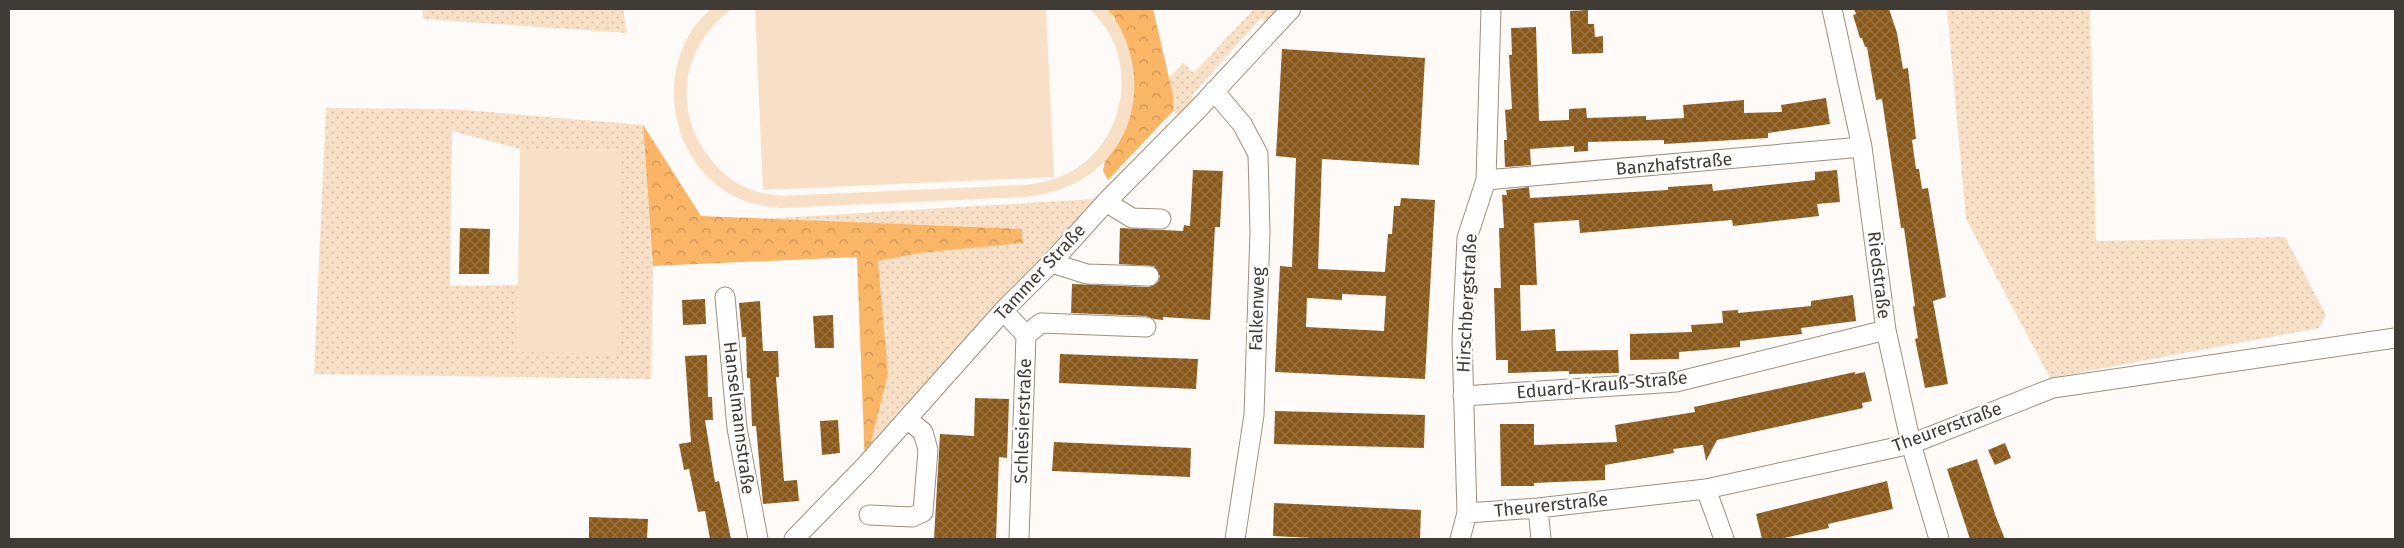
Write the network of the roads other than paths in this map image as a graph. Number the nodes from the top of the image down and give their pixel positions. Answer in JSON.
{"nodes":[{"id":1,"x":1291,"y":9,"type":"edge"},
{"id":2,"x":1491,"y":9,"type":"edge"},
{"id":3,"x":1832,"y":9,"type":"edge"},
{"id":4,"x":1214,"y":92,"type":"junction"},
{"id":5,"x":1862,"y":147,"type":"junction"},
{"id":6,"x":1486,"y":180,"type":"junction"},
{"id":7,"x":1106,"y":202,"type":"junction"},
{"id":8,"x":1161,"y":219,"type":"dead end"},
{"id":9,"x":1051,"y":263,"type":"junction"},
{"id":10,"x":1149,"y":276,"type":"dead end"},
{"id":11,"x":725,"y":297,"type":"dead end"},
{"id":12,"x":1003,"y":311,"type":"junction"},
{"id":13,"x":1146,"y":327,"type":"dead end"},
{"id":14,"x":1886,"y":330,"type":"junction"},
{"id":15,"x":1026,"y":335,"type":"junction"},
{"id":16,"x":2395,"y":338,"type":"edge"},
{"id":17,"x":1463,"y":396,"type":"junction"},
{"id":18,"x":907,"y":419,"type":"junction"},
{"id":19,"x":1911,"y":444,"type":"junction"},
{"id":20,"x":1706,"y":489,"type":"junction"},
{"id":21,"x":1538,"y":508,"type":"junction"},
{"id":22,"x":1467,"y":513,"type":"junction"},
{"id":23,"x":869,"y":515,"type":"dead end"},
{"id":24,"x":758,"y":539,"type":"edge"},
{"id":25,"x":794,"y":539,"type":"edge"},
{"id":26,"x":1018,"y":539,"type":"edge"},
{"id":27,"x":1235,"y":539,"type":"edge"},
{"id":28,"x":1460,"y":539,"type":"edge"},
{"id":29,"x":1541,"y":539,"type":"edge"},
{"id":30,"x":1724,"y":539,"type":"edge"},
{"id":31,"x":1939,"y":539,"type":"edge"}],
"edges":[{"from":1,"to":4,"type":"street","name":"Tammer Straße"},
{"from":2,"to":6,"type":"street","name":"Hirschbergstraße"},
{"from":3,"to":5,"type":"street","name":"Riedstraße"},
{"from":4,"to":7,"type":"street","name":"Tammer Straße"},
{"from":4,"to":27,"type":"street","name":"Falkenweg"},
{"from":5,"to":6,"type":"street","name":"Banzhafstraße"},
{"from":5,"to":14,"type":"street","name":"Riedstraße"},
{"from":6,"to":17,"type":"street","name":"Hirschbergstraße"},
{"from":7,"to":8,"type":"street"},
{"from":7,"to":9,"type":"street","name":"Tammer Straße"},
{"from":9,"to":10,"type":"street"},
{"from":9,"to":12,"type":"street","name":"Tammer Straße"},
{"from":11,"to":24,"type":"street","name":"Hanselmannstraße"},
{"from":12,"to":15,"type":"street","name":"Schlesierstraße"},
{"from":12,"to":18,"type":"street","name":"Tammer Straße"},
{"from":13,"to":15,"type":"street"},
{"from":14,"to":17,"type":"street","name":"Eduard-Krauß-Straße"},
{"from":14,"to":19,"type":"street","name":"Riedstraße"},
{"from":15,"to":26,"type":"street","name":"Schlesierstraße"},
{"from":16,"to":19,"type":"street","name":"Theurerstraße"},
{"from":17,"to":22,"type":"street","name":"Hirschbergstraße"},
{"from":18,"to":23,"type":"street"},
{"from":18,"to":25,"type":"street","name":"Tammer Straße"},
{"from":19,"to":20,"type":"street","name":"Theurerstraße"},
{"from":19,"to":31,"type":"street","name":"Riedstraße"},
{"from":20,"to":21,"type":"street","name":"Theurerstraße"},
{"from":20,"to":30,"type":"street"},
{"from":21,"to":22,"type":"street","name":"Theurerstraße"},
{"from":21,"to":29,"type":"street"},
{"from":22,"to":28,"type":"street","name":"Hirschbergstraße"}]}
